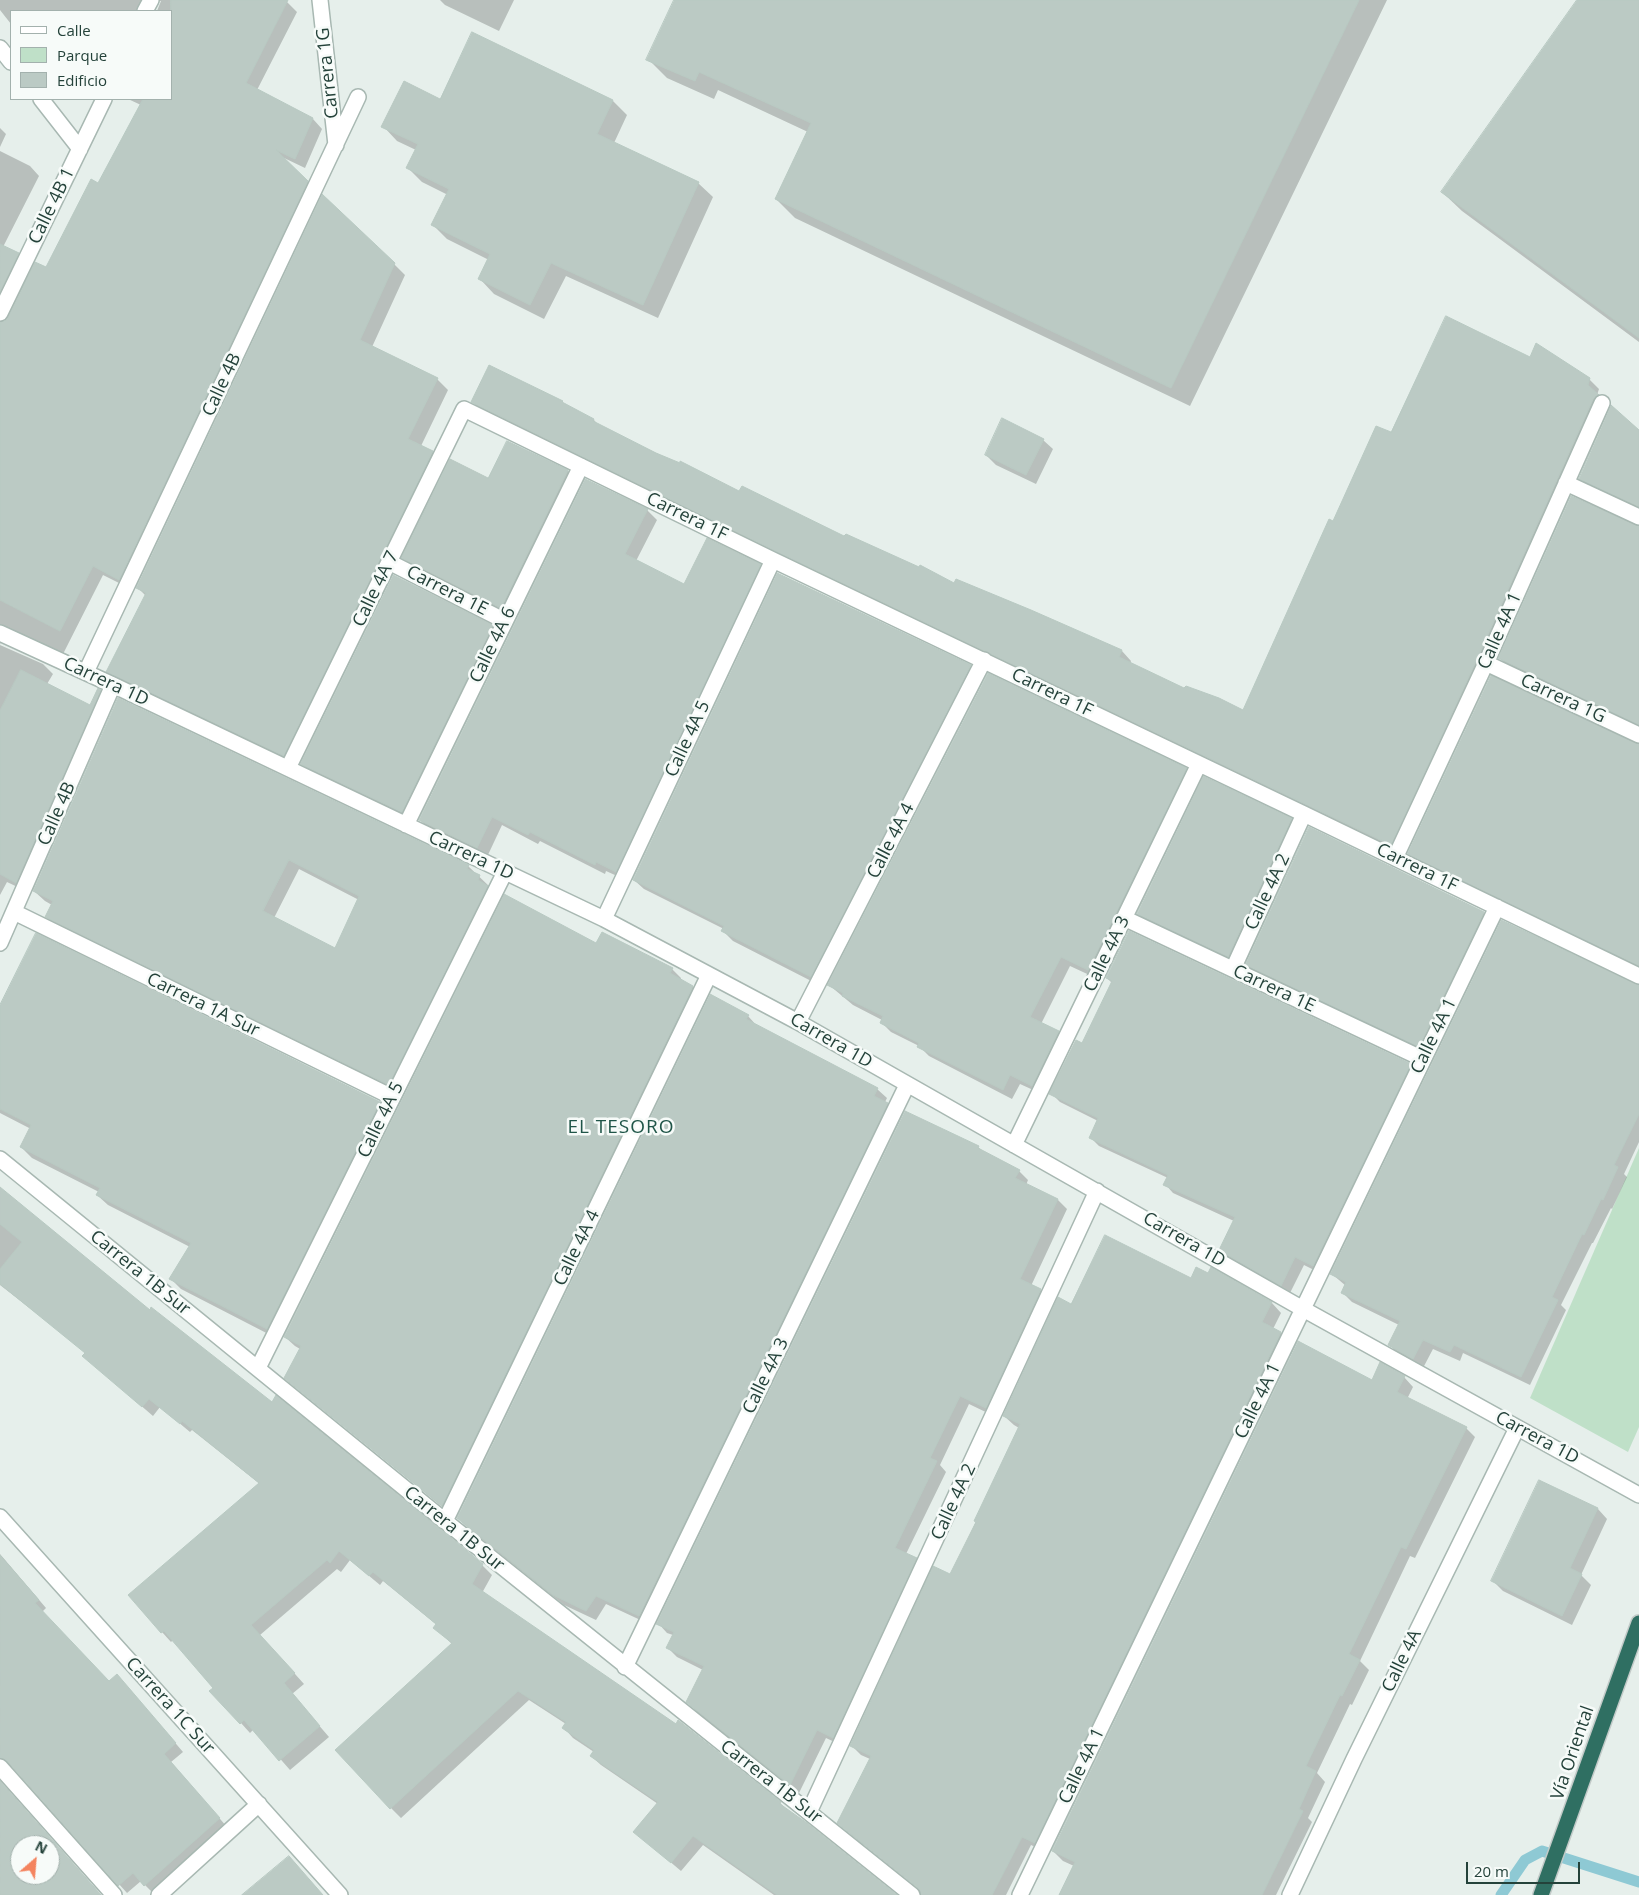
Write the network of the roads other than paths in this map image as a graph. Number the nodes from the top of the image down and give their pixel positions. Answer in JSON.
{"nodes":[{"id":1,"x":320,"y":0,"type":"edge"},
{"id":2,"x":0,"y":48,"type":"edge"},
{"id":3,"x":10,"y":61,"type":"edge"},
{"id":4,"x":358,"y":96,"type":"dead end"},
{"id":5,"x":42,"y":100,"type":"edge"},
{"id":6,"x":104,"y":100,"type":"edge"},
{"id":7,"x":336,"y":145,"type":"junction"},
{"id":8,"x":80,"y":149,"type":"junction"},
{"id":9,"x":0,"y":313,"type":"edge"},
{"id":10,"x":1602,"y":403,"type":"dead end"},
{"id":11,"x":464,"y":409,"type":"joint"},
{"id":12,"x":581,"y":466,"type":"junction"},
{"id":13,"x":1566,"y":483,"type":"junction"},
{"id":14,"x":1639,"y":518,"type":"edge"},
{"id":15,"x":773,"y":560,"type":"junction"},
{"id":16,"x":389,"y":562,"type":"junction"},
{"id":17,"x":505,"y":621,"type":"junction"},
{"id":18,"x":0,"y":633,"type":"edge"},
{"id":19,"x":984,"y":660,"type":"junction"},
{"id":20,"x":1486,"y":663,"type":"junction"},
{"id":21,"x":86,"y":672,"type":"junction"},
{"id":22,"x":113,"y":685,"type":"junction"},
{"id":23,"x":1639,"y":735,"type":"edge"},
{"id":24,"x":1199,"y":764,"type":"junction"},
{"id":25,"x":288,"y":768,"type":"junction"},
{"id":26,"x":1304,"y":814,"type":"junction"},
{"id":27,"x":406,"y":825,"type":"junction"},
{"id":28,"x":1394,"y":858,"type":"junction"},
{"id":29,"x":505,"y":872,"type":"junction"},
{"id":30,"x":1497,"y":907,"type":"junction"},
{"id":31,"x":14,"y":912,"type":"junction"},
{"id":32,"x":1124,"y":918,"type":"junction"},
{"id":33,"x":604,"y":919,"type":"junction"},
{"id":34,"x":0,"y":942,"type":"edge"},
{"id":35,"x":1232,"y":969,"type":"junction"},
{"id":36,"x":709,"y":974,"type":"junction"},
{"id":37,"x":1639,"y":976,"type":"edge"},
{"id":38,"x":798,"y":1022,"type":"junction"},
{"id":39,"x":1423,"y":1059,"type":"junction"},
{"id":40,"x":907,"y":1085,"type":"junction"},
{"id":41,"x":392,"y":1097,"type":"junction"},
{"id":42,"x":1014,"y":1145,"type":"junction"},
{"id":43,"x":0,"y":1159,"type":"edge"},
{"id":44,"x":1098,"y":1191,"type":"junction"},
{"id":45,"x":1303,"y":1308,"type":"junction"},
{"id":46,"x":258,"y":1368,"type":"junction"},
{"id":47,"x":1517,"y":1428,"type":"junction"},
{"id":48,"x":1639,"y":1494,"type":"edge"},
{"id":49,"x":0,"y":1516,"type":"edge"},
{"id":50,"x":445,"y":1521,"type":"junction"},
{"id":51,"x":1639,"y":1623,"type":"edge"},
{"id":52,"x":625,"y":1666,"type":"junction"},
{"id":53,"x":0,"y":1767,"type":"edge"},
{"id":54,"x":259,"y":1804,"type":"junction"},
{"id":55,"x":809,"y":1812,"type":"junction"},
{"id":56,"x":114,"y":1895,"type":"edge"},
{"id":57,"x":159,"y":1895,"type":"edge"},
{"id":58,"x":340,"y":1895,"type":"edge"},
{"id":59,"x":912,"y":1895,"type":"edge"},
{"id":60,"x":1020,"y":1895,"type":"edge"},
{"id":61,"x":1290,"y":1895,"type":"edge"},
{"id":62,"x":1542,"y":1895,"type":"edge"}],
"edges":[{"from":1,"to":7,"type":"street","name":"Carrera 1G"},
{"from":2,"to":3,"type":"street"},
{"from":4,"to":7,"type":"street","name":"Calle 4B"},
{"from":5,"to":8,"type":"street"},
{"from":6,"to":8,"type":"street","name":"Calle 4B 1"},
{"from":7,"to":21,"type":"street","name":"Calle 4B"},
{"from":8,"to":9,"type":"street","name":"Calle 4B 1"},
{"from":10,"to":13,"type":"street","name":"Calle 4A 1"},
{"from":11,"to":12,"type":"street","name":"Carrera 1F"},
{"from":11,"to":16,"type":"street","name":"Calle 4A 7"},
{"from":12,"to":15,"type":"street","name":"Carrera 1F"},
{"from":12,"to":17,"type":"street","name":"Calle 4A 6"},
{"from":13,"to":14,"type":"street"},
{"from":13,"to":20,"type":"street","name":"Calle 4A 1"},
{"from":15,"to":19,"type":"street","name":"Carrera 1F"},
{"from":15,"to":33,"type":"street","name":"Calle 4A 5"},
{"from":16,"to":17,"type":"street","name":"Carrera 1E"},
{"from":16,"to":25,"type":"street","name":"Calle 4A 7"},
{"from":17,"to":27,"type":"street","name":"Calle 4A 6"},
{"from":18,"to":21,"type":"street","name":"Carrera 1D"},
{"from":19,"to":24,"type":"street","name":"Carrera 1F"},
{"from":19,"to":38,"type":"street","name":"Calle 4A 4"},
{"from":20,"to":23,"type":"street","name":"Carrera 1G"},
{"from":20,"to":28,"type":"street","name":"Calle 4A 1"},
{"from":21,"to":22,"type":"street","name":"Carrera 1D"},
{"from":22,"to":25,"type":"street","name":"Carrera 1D"},
{"from":22,"to":31,"type":"street","name":"Calle 4B"},
{"from":24,"to":26,"type":"street","name":"Carrera 1F"},
{"from":24,"to":32,"type":"street","name":"Calle 4A 3"},
{"from":25,"to":27,"type":"street","name":"Carrera 1D"},
{"from":26,"to":28,"type":"street","name":"Carrera 1F"},
{"from":26,"to":35,"type":"street","name":"Calle 4A 2"},
{"from":27,"to":29,"type":"street","name":"Carrera 1D"},
{"from":28,"to":30,"type":"street","name":"Carrera 1F"},
{"from":29,"to":33,"type":"street","name":"Carrera 1D"},
{"from":29,"to":41,"type":"street","name":"Calle 4A 5"},
{"from":30,"to":37,"type":"street","name":"Carrera 1F"},
{"from":30,"to":39,"type":"street","name":"Calle 4A 1"},
{"from":31,"to":34,"type":"street","name":"Calle 4B"},
{"from":31,"to":41,"type":"street","name":"Carrera 1A Sur"},
{"from":32,"to":35,"type":"street","name":"Carrera 1E"},
{"from":32,"to":42,"type":"street","name":"Calle 4A 3"},
{"from":33,"to":36,"type":"street","name":"Carrera 1D"},
{"from":35,"to":39,"type":"street","name":"Carrera 1E"},
{"from":36,"to":38,"type":"street","name":"Carrera 1D"},
{"from":36,"to":50,"type":"street","name":"Calle 4A 4"},
{"from":38,"to":40,"type":"street","name":"Carrera 1D"},
{"from":39,"to":45,"type":"street","name":"Calle 4A 1"},
{"from":40,"to":42,"type":"street","name":"Carrera 1D"},
{"from":40,"to":52,"type":"street","name":"Calle 4A 3"},
{"from":41,"to":46,"type":"street","name":"Calle 4A 5"},
{"from":42,"to":44,"type":"street","name":"Carrera 1D"},
{"from":43,"to":46,"type":"street","name":"Carrera 1B Sur"},
{"from":44,"to":45,"type":"street","name":"Carrera 1D"},
{"from":44,"to":55,"type":"street","name":"Calle 4A 2"},
{"from":45,"to":47,"type":"street","name":"Carrera 1D"},
{"from":45,"to":60,"type":"street","name":"Calle 4A 1"},
{"from":46,"to":50,"type":"street","name":"Carrera 1B Sur"},
{"from":47,"to":48,"type":"street","name":"Carrera 1D"},
{"from":47,"to":61,"type":"street","name":"Calle 4A"},
{"from":49,"to":54,"type":"street","name":"Carrera 1C Sur"},
{"from":50,"to":52,"type":"street","name":"Carrera 1B Sur"},
{"from":51,"to":62,"type":"highway","name":"Vía Oriental"},
{"from":52,"to":55,"type":"street","name":"Carrera 1B Sur"},
{"from":53,"to":56,"type":"street"},
{"from":54,"to":57,"type":"street"},
{"from":54,"to":58,"type":"street","name":"Carrera 1C Sur"},
{"from":55,"to":59,"type":"street","name":"Carrera 1B Sur"}]}
